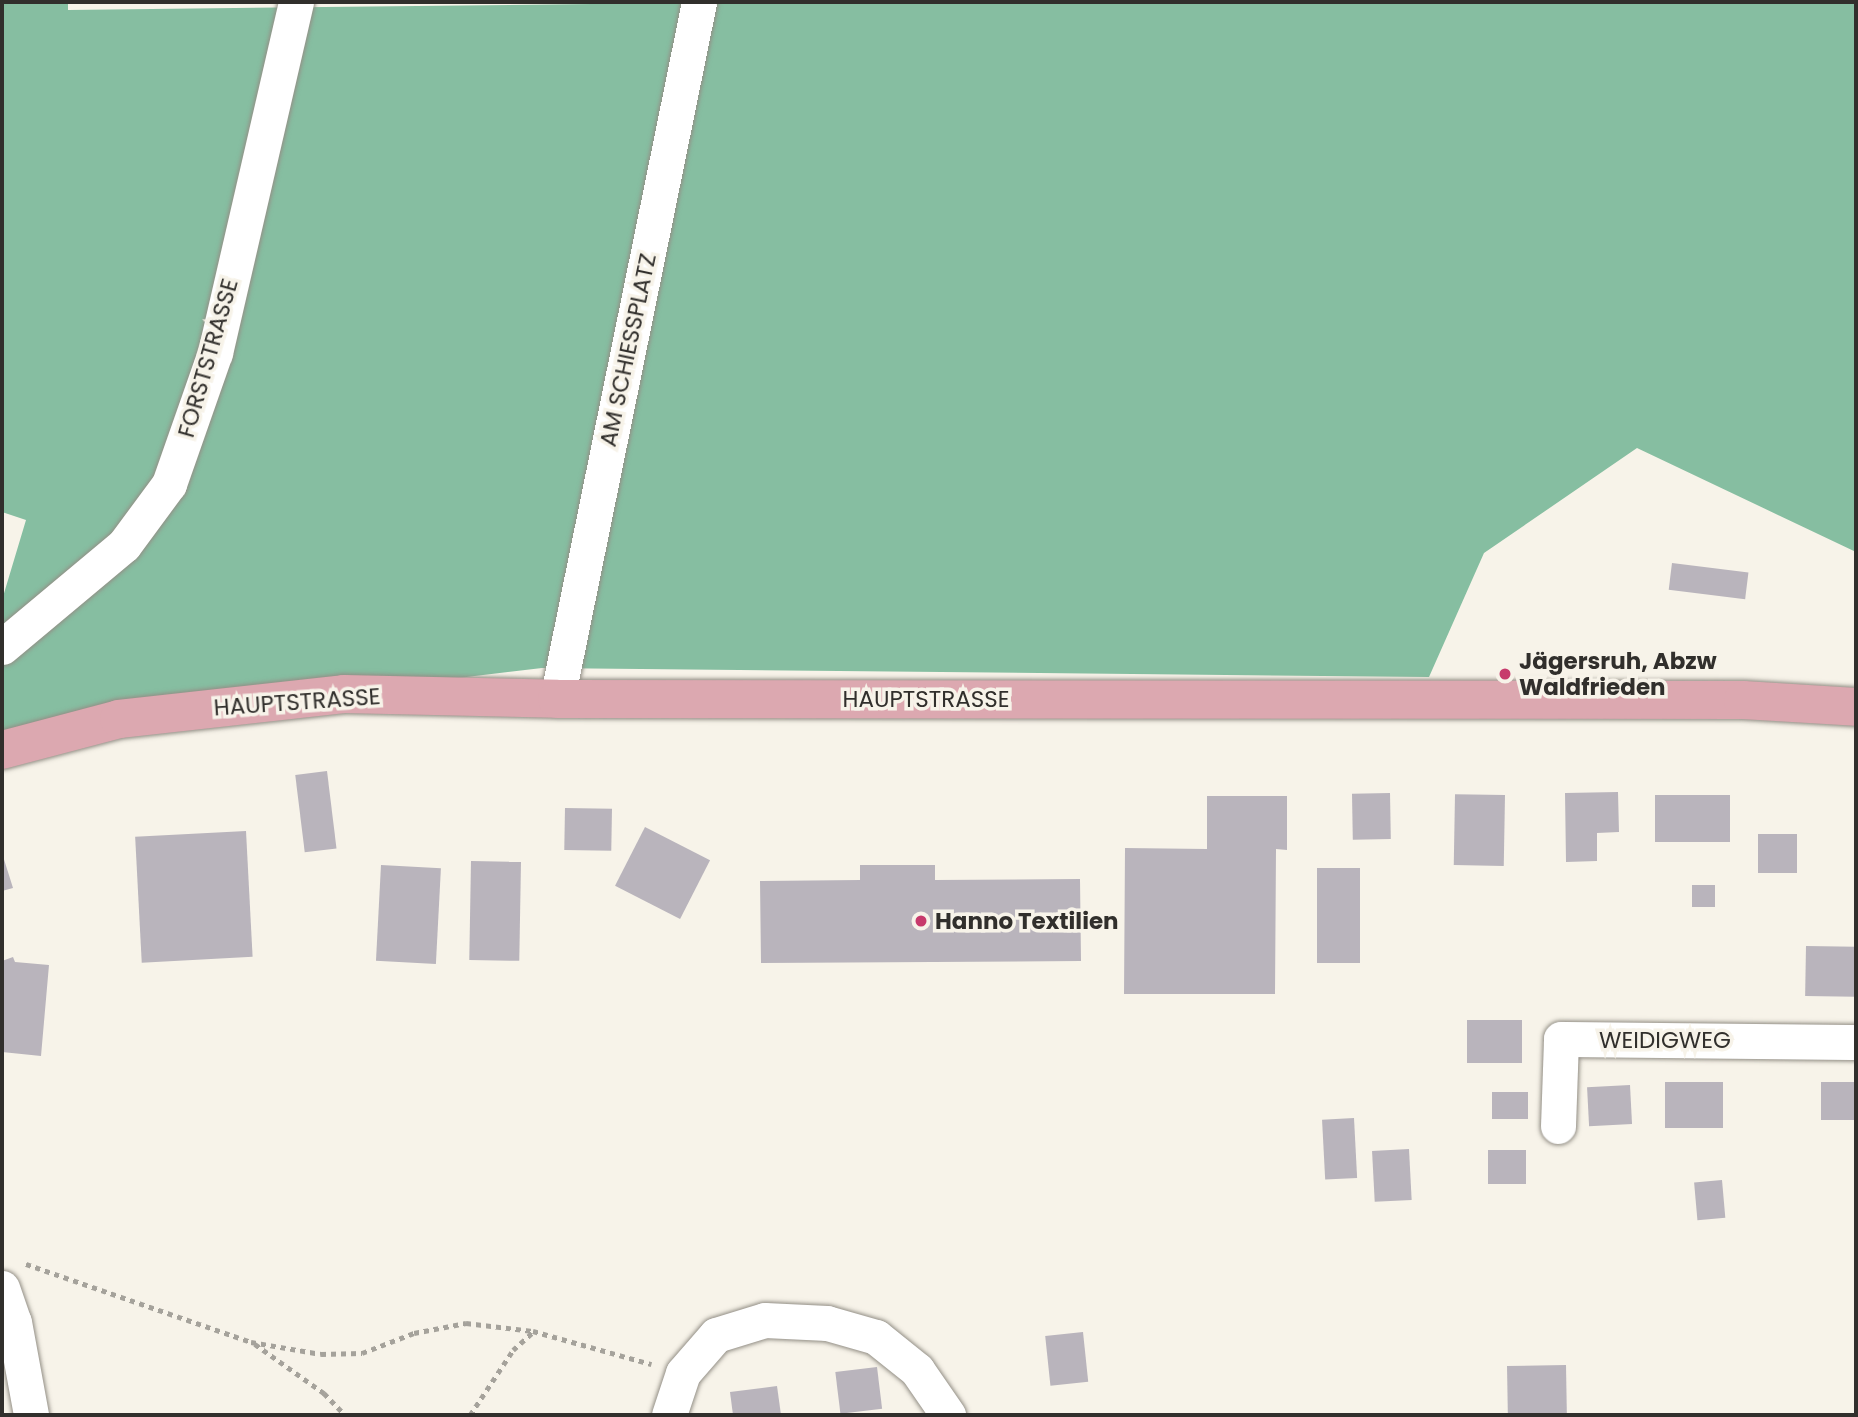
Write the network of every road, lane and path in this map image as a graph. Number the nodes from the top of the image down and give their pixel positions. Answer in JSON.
{"nodes":[{"id":1,"x":296,"y":2,"type":"edge"},
{"id":2,"x":699,"y":2,"type":"edge"},
{"id":3,"x":2,"y":647,"type":"edge"},
{"id":4,"x":556,"y":699,"type":"junction"},
{"id":5,"x":1856,"y":707,"type":"edge"},
{"id":6,"x":2,"y":750,"type":"edge"},
{"id":7,"x":1856,"y":1042,"type":"edge"},
{"id":8,"x":1558,"y":1126,"type":"dead end"},
{"id":9,"x":8,"y":1274,"type":"edge"},
{"id":10,"x":533,"y":1331,"type":"junction"},
{"id":11,"x":251,"y":1342,"type":"junction"},
{"id":12,"x":682,"y":1373,"type":"junction"},
{"id":13,"x":31,"y":1415,"type":"edge"},
{"id":14,"x":345,"y":1415,"type":"edge"},
{"id":15,"x":470,"y":1415,"type":"edge"},
{"id":16,"x":669,"y":1415,"type":"edge"},
{"id":17,"x":948,"y":1415,"type":"edge"}],
"edges":[{"from":1,"to":3,"type":"street","name":"FORSTSTRASSE"},
{"from":2,"to":4,"type":"street","name":"AM SCHIESSPLATZ"},
{"from":4,"to":5,"type":"main road","name":"HAUPTSTRASSE"},
{"from":4,"to":6,"type":"main road","name":"HAUPTSTRASSE"},
{"from":7,"to":8,"type":"street","name":"WEIDIGWEG"},
{"from":9,"to":11,"type":"path"},
{"from":9,"to":13,"type":"street"},
{"from":10,"to":11,"type":"path"},
{"from":10,"to":12,"type":"path"},
{"from":10,"to":15,"type":"path"},
{"from":11,"to":14,"type":"path"},
{"from":12,"to":16,"type":"street"},
{"from":12,"to":17,"type":"street"}]}
